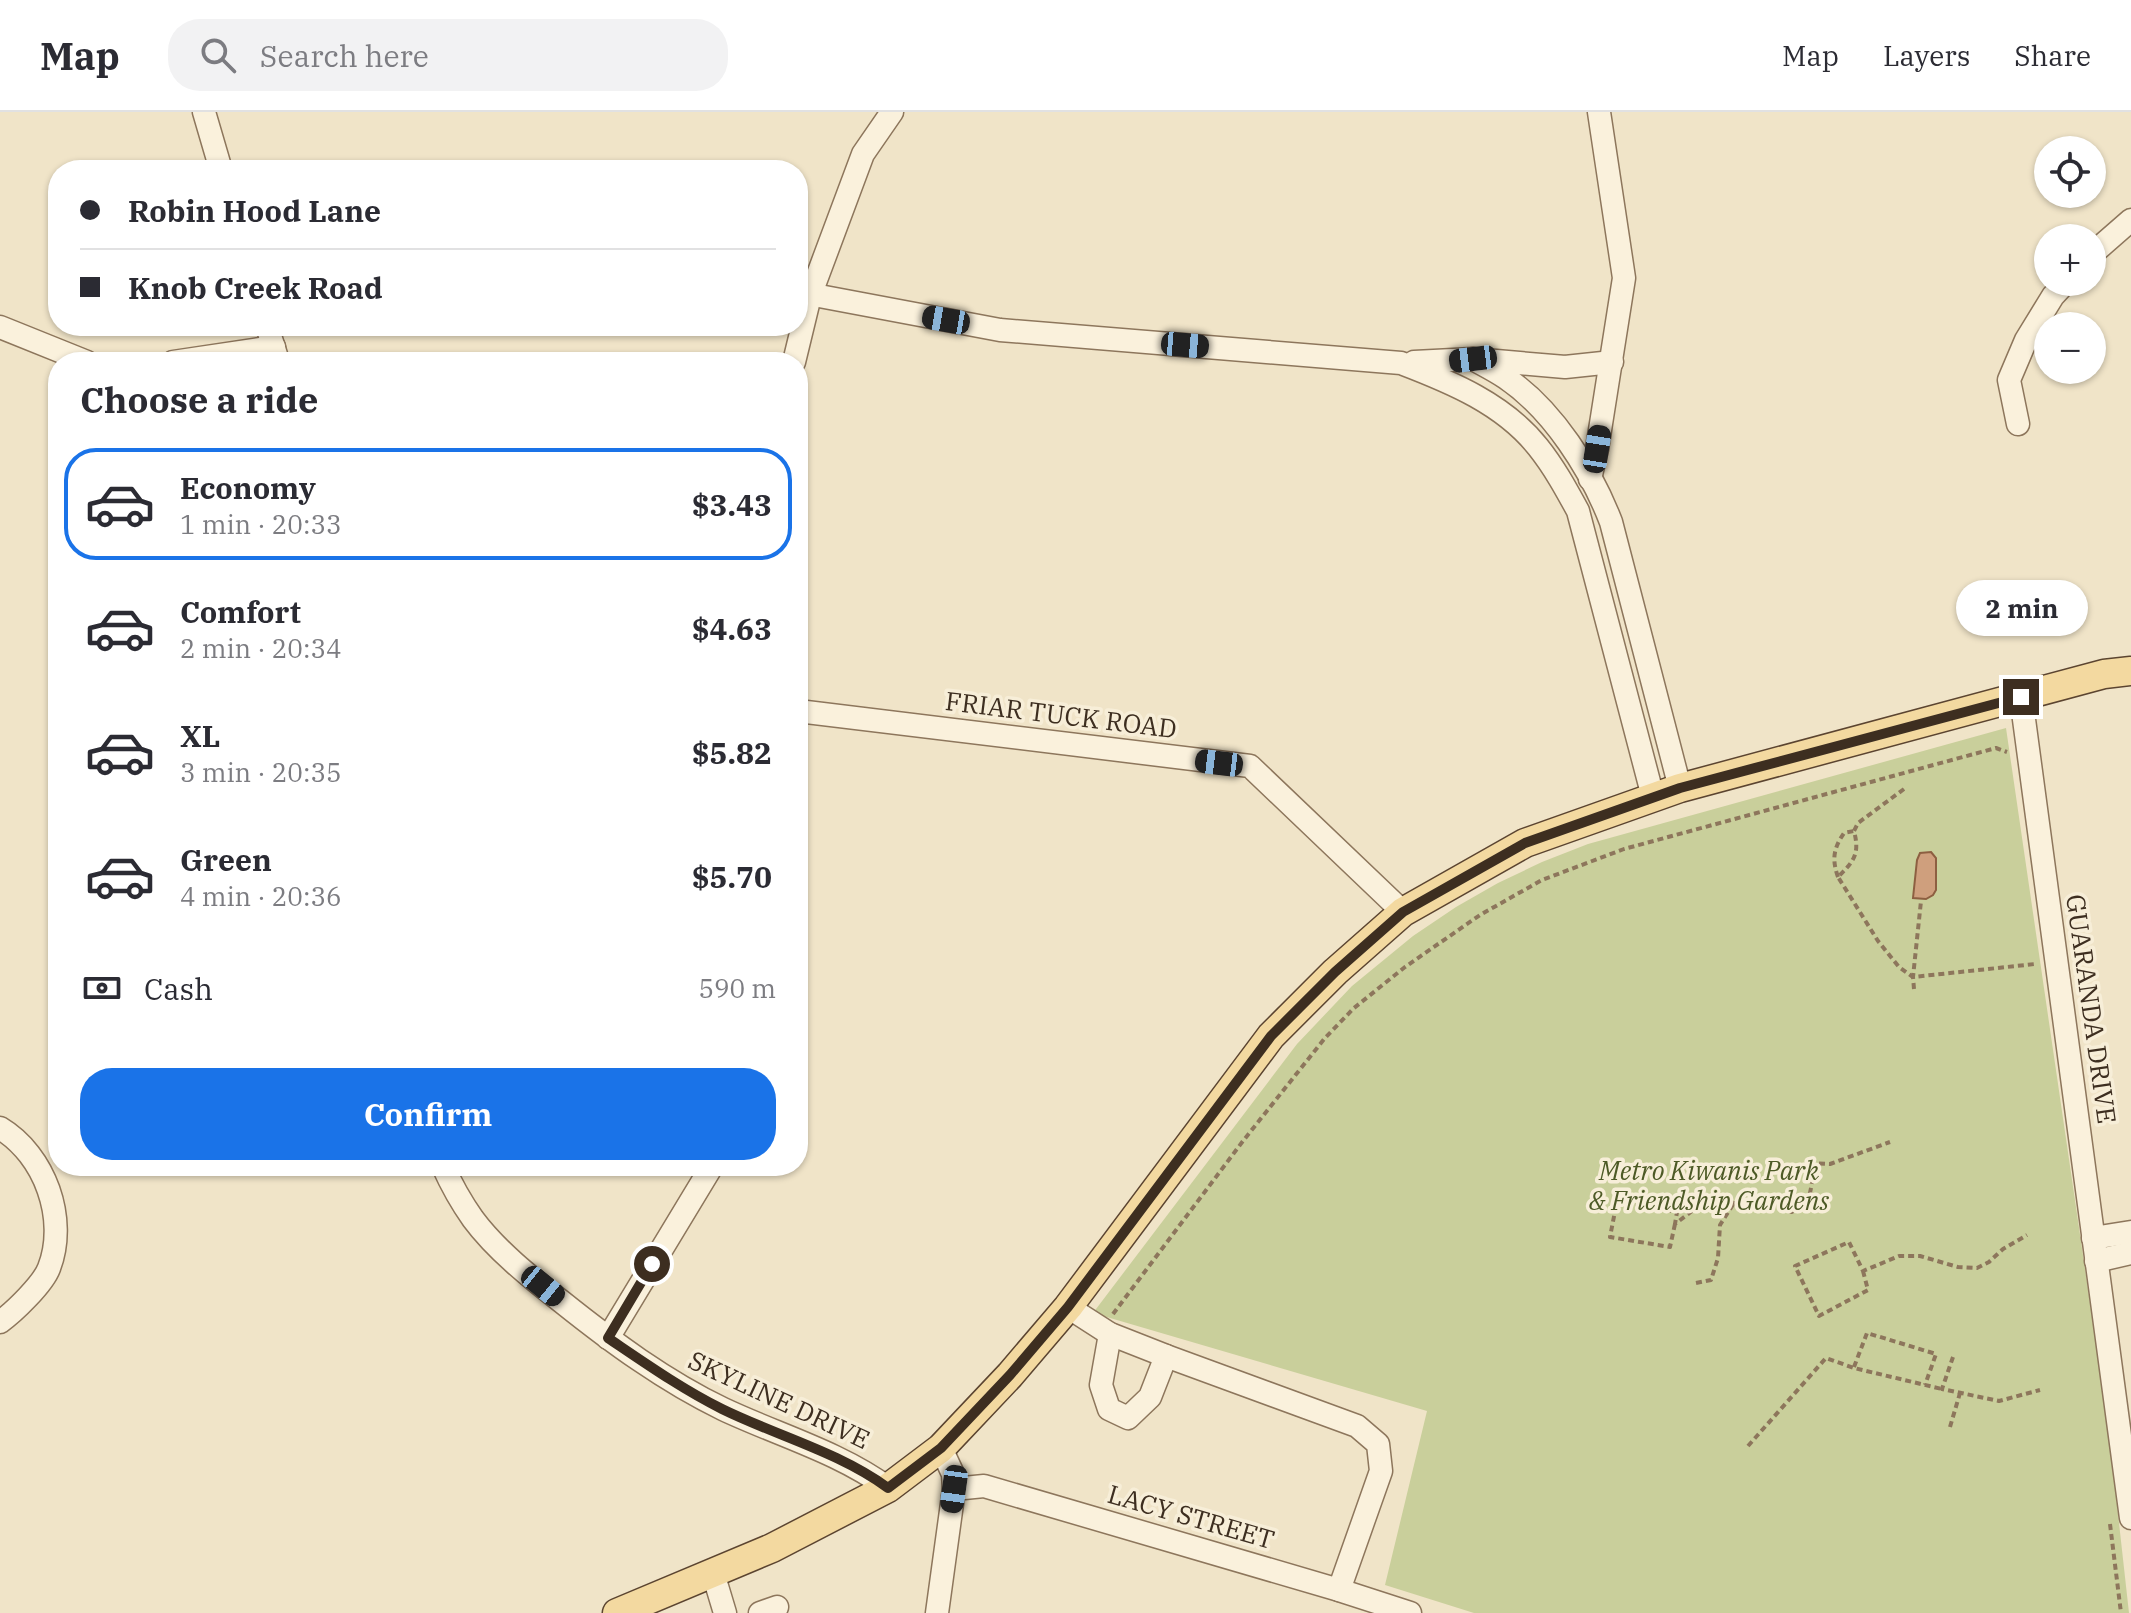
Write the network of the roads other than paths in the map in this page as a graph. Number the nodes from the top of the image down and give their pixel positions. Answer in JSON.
{"nodes":[{"id":1,"x":204,"y":112,"type":"edge"},
{"id":2,"x":892,"y":112,"type":"edge"},
{"id":3,"x":1599,"y":112,"type":"edge"},
{"id":4,"x":218,"y":160,"type":"edge"},
{"id":5,"x":2131,"y":220,"type":"edge"},
{"id":6,"x":2106,"y":242,"type":"edge"},
{"id":7,"x":808,"y":285,"type":"edge"},
{"id":8,"x":808,"y":295,"type":"edge"},
{"id":9,"x":2053,"y":296,"type":"edge"},
{"id":10,"x":0,"y":327,"type":"edge"},
{"id":11,"x":273,"y":345,"type":"edge"},
{"id":12,"x":62,"y":352,"type":"edge"},
{"id":13,"x":232,"y":352,"type":"edge"},
{"id":14,"x":1473,"y":359,"type":"junction"},
{"id":15,"x":1612,"y":362,"type":"junction"},
{"id":16,"x":1401,"y":363,"type":"junction"},
{"id":17,"x":1565,"y":367,"type":"junction"},
{"id":18,"x":1530,"y":399,"type":"junction"},
{"id":19,"x":1511,"y":421,"type":"junction"},
{"id":20,"x":2018,"y":424,"type":"dead end"},
{"id":21,"x":1590,"y":479,"type":"junction"},
{"id":22,"x":1602,"y":500,"type":"junction"},
{"id":23,"x":1578,"y":511,"type":"junction"},
{"id":24,"x":2131,"y":671,"type":"edge"},
{"id":25,"x":2021,"y":697,"type":"junction"},
{"id":26,"x":808,"y":712,"type":"edge"},
{"id":27,"x":1680,"y":788,"type":"junction"},
{"id":28,"x":1653,"y":797,"type":"junction"},
{"id":29,"x":1403,"y":912,"type":"junction"},
{"id":30,"x":0,"y":1128,"type":"edge"},
{"id":31,"x":448,"y":1176,"type":"edge"},
{"id":32,"x":706,"y":1176,"type":"edge"},
{"id":33,"x":2131,"y":1232,"type":"edge"},
{"id":34,"x":2093,"y":1238,"type":"junction"},
{"id":35,"x":2131,"y":1253,"type":"edge"},
{"id":36,"x":2096,"y":1261,"type":"junction"},
{"id":37,"x":1068,"y":1307,"type":"junction"},
{"id":38,"x":0,"y":1322,"type":"edge"},
{"id":39,"x":1106,"y":1331,"type":"junction"},
{"id":40,"x":608,"y":1338,"type":"junction"},
{"id":41,"x":1166,"y":1356,"type":"junction"},
{"id":42,"x":941,"y":1448,"type":"junction"},
{"id":43,"x":888,"y":1488,"type":"junction"},
{"id":44,"x":954,"y":1489,"type":"junction"},
{"id":45,"x":2131,"y":1518,"type":"edge"},
{"id":46,"x":713,"y":1573,"type":"junction"},
{"id":47,"x":1339,"y":1590,"type":"junction"},
{"id":48,"x":617,"y":1613,"type":"edge"},
{"id":49,"x":725,"y":1613,"type":"edge"},
{"id":50,"x":937,"y":1613,"type":"edge"},
{"id":51,"x":1410,"y":1613,"type":"edge"}],
"edges":[{"from":1,"to":4,"type":"street"},
{"from":2,"to":7,"type":"street"},
{"from":3,"to":15,"type":"street"},
{"from":5,"to":6,"type":"street"},
{"from":8,"to":16,"type":"street"},
{"from":9,"to":20,"type":"street"},
{"from":10,"to":12,"type":"street"},
{"from":11,"to":13,"type":"street"},
{"from":14,"to":16,"type":"street"},
{"from":14,"to":17,"type":"street"},
{"from":14,"to":18,"type":"street"},
{"from":15,"to":17,"type":"street"},
{"from":15,"to":21,"type":"street"},
{"from":16,"to":19,"type":"street"},
{"from":17,"to":18,"type":"street"},
{"from":18,"to":19,"type":"street"},
{"from":18,"to":21,"type":"street"},
{"from":19,"to":23,"type":"street"},
{"from":21,"to":22,"type":"street"},
{"from":22,"to":23,"type":"street"},
{"from":22,"to":27,"type":"street"},
{"from":23,"to":28,"type":"street"},
{"from":24,"to":25,"type":"main road"},
{"from":25,"to":27,"type":"main road"},
{"from":25,"to":34,"type":"street","name":"GUARANDA DRIVE"},
{"from":26,"to":29,"type":"street","name":"FRIAR TUCK ROAD"},
{"from":27,"to":28,"type":"main road"},
{"from":28,"to":29,"type":"main road"},
{"from":29,"to":37,"type":"main road"},
{"from":30,"to":38,"type":"street"},
{"from":31,"to":40,"type":"street","name":"SKYLINE DRIVE"},
{"from":32,"to":40,"type":"street"},
{"from":33,"to":34,"type":"street"},
{"from":34,"to":36,"type":"street","name":"GUARANDA DRIVE"},
{"from":35,"to":36,"type":"street"},
{"from":36,"to":45,"type":"street","name":"GUARANDA DRIVE"},
{"from":37,"to":39,"type":"street"},
{"from":37,"to":42,"type":"main road"},
{"from":39,"to":41,"type":"street"},
{"from":39,"to":41,"type":"street"},
{"from":40,"to":43,"type":"street","name":"SKYLINE DRIVE"},
{"from":41,"to":47,"type":"street"},
{"from":42,"to":43,"type":"main road"},
{"from":42,"to":44,"type":"street"},
{"from":43,"to":46,"type":"main road"},
{"from":44,"to":47,"type":"street","name":"LACY STREET"},
{"from":44,"to":50,"type":"street"},
{"from":46,"to":48,"type":"main road"},
{"from":46,"to":49,"type":"street"},
{"from":47,"to":51,"type":"street","name":"LACY STREET"}]}
